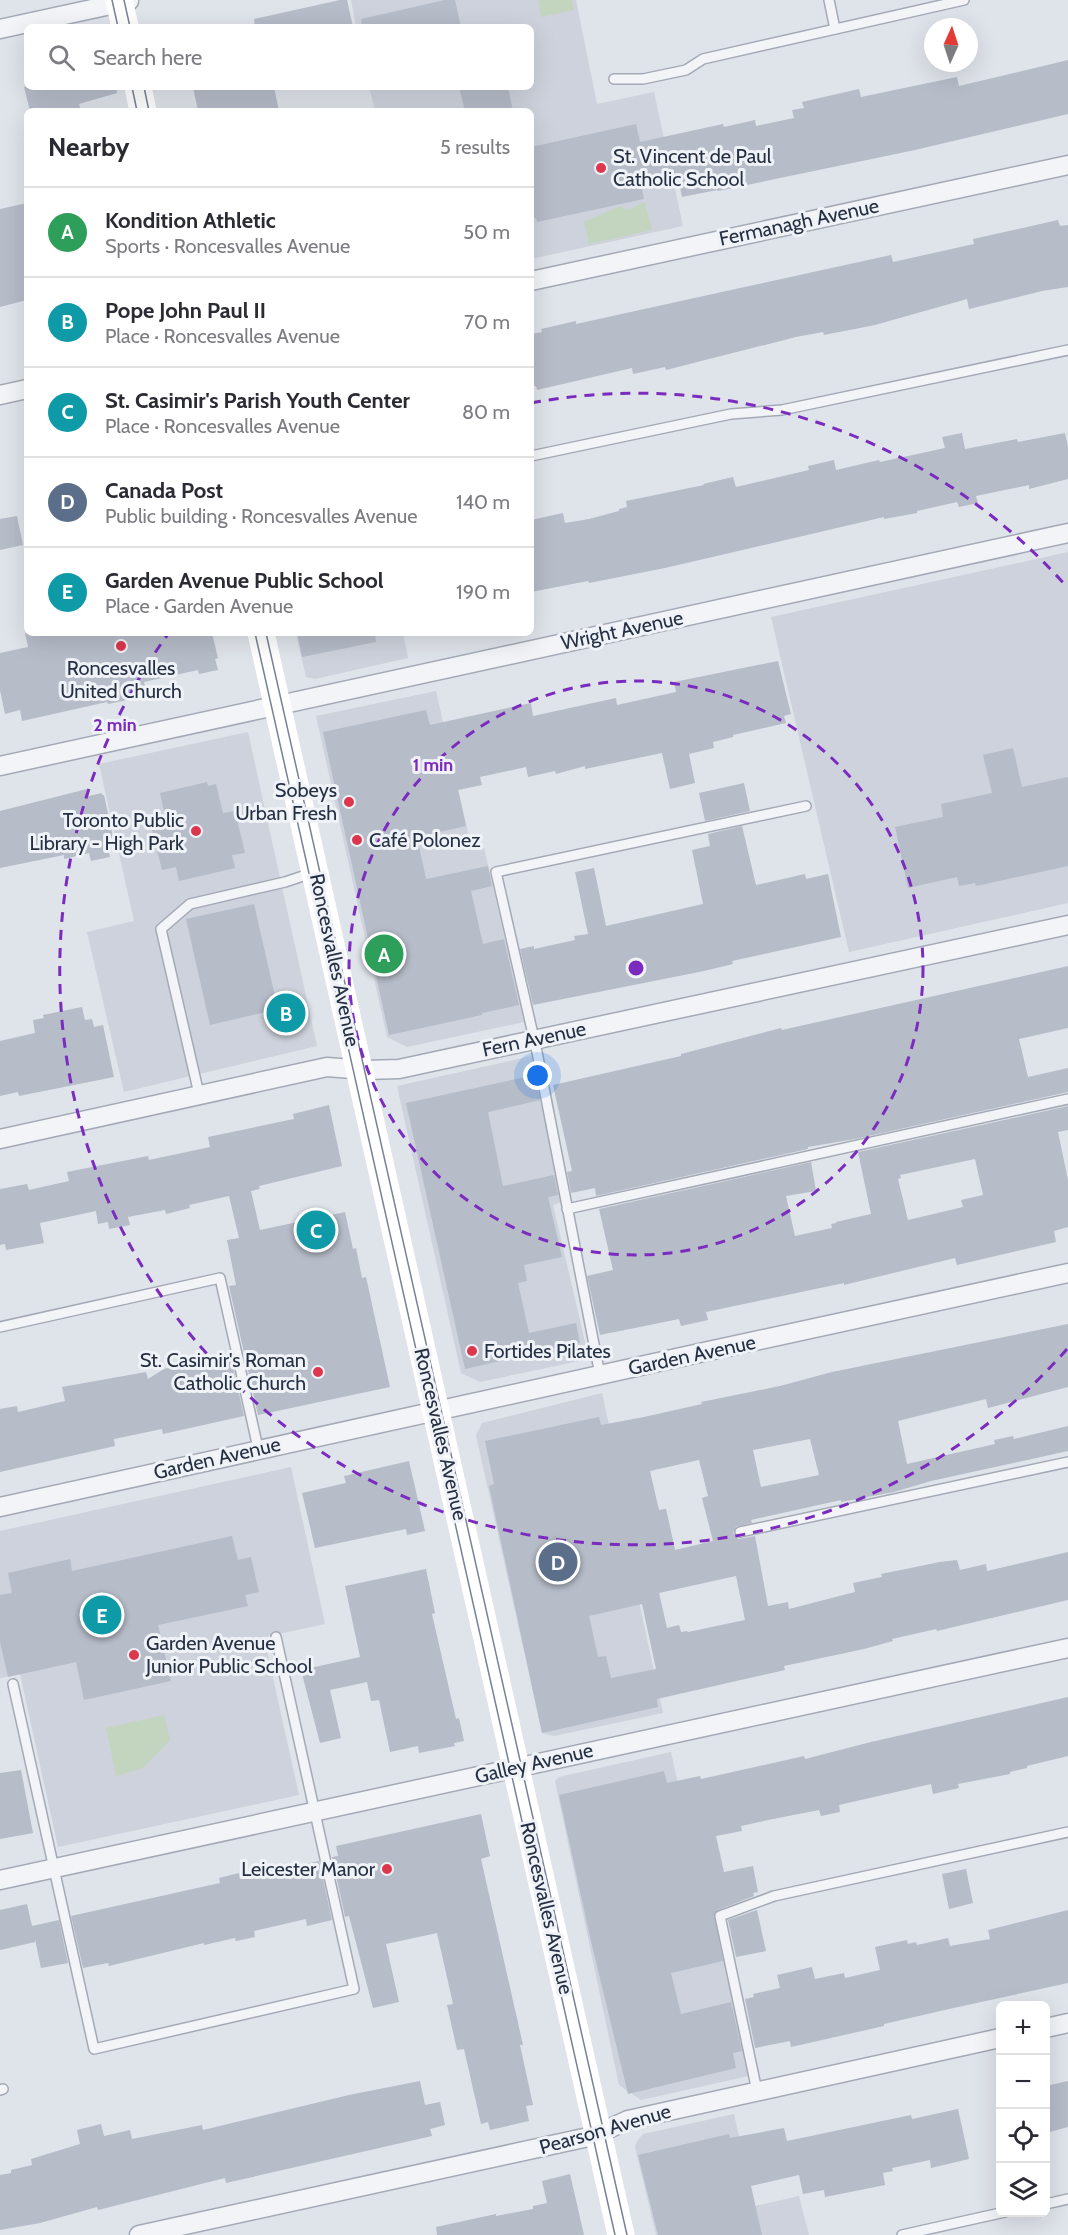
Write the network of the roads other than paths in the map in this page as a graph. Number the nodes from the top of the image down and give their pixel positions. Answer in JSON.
{"nodes":[{"id":1,"x":829,"y":0,"type":"edge"},
{"id":2,"x":964,"y":0,"type":"edge"},
{"id":3,"x":123,"y":8,"type":"edge"},
{"id":4,"x":29,"y":24,"type":"edge"},
{"id":5,"x":24,"y":25,"type":"edge"},
{"id":6,"x":0,"y":29,"type":"edge"},
{"id":7,"x":835,"y":29,"type":"junction"},
{"id":8,"x":614,"y":78,"type":"dead end"},
{"id":9,"x":139,"y":90,"type":"edge"},
{"id":10,"x":142,"y":108,"type":"edge"},
{"id":11,"x":1068,"y":165,"type":"edge"},
{"id":12,"x":534,"y":280,"type":"edge"},
{"id":13,"x":1068,"y":350,"type":"edge"},
{"id":14,"x":24,"y":390,"type":"edge"},
{"id":15,"x":0,"y":395,"type":"edge"},
{"id":16,"x":534,"y":455,"type":"edge"},
{"id":17,"x":1068,"y":534,"type":"edge"},
{"id":18,"x":262,"y":636,"type":"edge"},
{"id":19,"x":277,"y":706,"type":"junction"},
{"id":20,"x":0,"y":766,"type":"edge"},
{"id":21,"x":806,"y":806,"type":"dead end"},
{"id":22,"x":315,"y":872,"type":"junction"},
{"id":23,"x":1068,"y":925,"type":"edge"},
{"id":24,"x":533,"y":1039,"type":"junction"},
{"id":25,"x":359,"y":1070,"type":"junction"},
{"id":26,"x":199,"y":1094,"type":"junction"},
{"id":27,"x":1068,"y":1099,"type":"edge"},
{"id":28,"x":0,"y":1139,"type":"edge"},
{"id":29,"x":567,"y":1209,"type":"junction"},
{"id":30,"x":1068,"y":1273,"type":"edge"},
{"id":31,"x":0,"y":1327,"type":"edge"},
{"id":32,"x":600,"y":1375,"type":"junction"},
{"id":33,"x":436,"y":1411,"type":"junction"},
{"id":34,"x":258,"y":1448,"type":"junction"},
{"id":35,"x":1068,"y":1462,"type":"edge"},
{"id":36,"x":0,"y":1507,"type":"edge"},
{"id":37,"x":740,"y":1532,"type":"dead end"},
{"id":38,"x":276,"y":1637,"type":"dead end"},
{"id":39,"x":1068,"y":1648,"type":"edge"},
{"id":40,"x":13,"y":1684,"type":"dead end"},
{"id":41,"x":516,"y":1767,"type":"junction"},
{"id":42,"x":313,"y":1811,"type":"junction"},
{"id":43,"x":1068,"y":1832,"type":"edge"},
{"id":44,"x":54,"y":1868,"type":"junction"},
{"id":45,"x":0,"y":1880,"type":"edge"},
{"id":46,"x":1068,"y":2023,"type":"edge"},
{"id":47,"x":1050,"y":2027,"type":"edge"},
{"id":48,"x":996,"y":2039,"type":"edge"},
{"id":49,"x":757,"y":2091,"type":"junction"},
{"id":50,"x":598,"y":2134,"type":"junction"},
{"id":51,"x":1068,"y":2199,"type":"edge"},
{"id":52,"x":1050,"y":2203,"type":"edge"},
{"id":53,"x":996,"y":2214,"type":"edge"},
{"id":54,"x":139,"y":2235,"type":"edge"},
{"id":55,"x":621,"y":2235,"type":"edge"},
{"id":56,"x":902,"y":2235,"type":"edge"}],
"edges":[{"from":1,"to":7,"type":"lane"},
{"from":2,"to":7,"type":"lane"},
{"from":3,"to":4,"type":"street"},
{"from":5,"to":6,"type":"street"},
{"from":7,"to":8,"type":"lane"},
{"from":9,"to":10,"type":"street"},
{"from":11,"to":12,"type":"street","name":"Fermanagh Avenue"},
{"from":13,"to":16,"type":"lane"},
{"from":14,"to":15,"type":"street"},
{"from":17,"to":19,"type":"street","name":"Wright Avenue"},
{"from":18,"to":19,"type":"street","name":"Roncesvalles Avenue"},
{"from":19,"to":20,"type":"street","name":"Wright Avenue"},
{"from":19,"to":22,"type":"street","name":"Roncesvalles Avenue"},
{"from":21,"to":24,"type":"lane"},
{"from":22,"to":25,"type":"street","name":"Roncesvalles Avenue"},
{"from":22,"to":26,"type":"lane"},
{"from":23,"to":24,"type":"street","name":"Fern Avenue"},
{"from":24,"to":25,"type":"street","name":"Fern Avenue"},
{"from":24,"to":29,"type":"lane"},
{"from":25,"to":26,"type":"street","name":"Fern Avenue"},
{"from":25,"to":33,"type":"street","name":"Roncesvalles Avenue"},
{"from":26,"to":28,"type":"street","name":"Fern Avenue"},
{"from":27,"to":29,"type":"lane"},
{"from":29,"to":32,"type":"lane"},
{"from":30,"to":32,"type":"street","name":"Garden Avenue"},
{"from":31,"to":34,"type":"lane"},
{"from":32,"to":33,"type":"street","name":"Garden Avenue"},
{"from":33,"to":34,"type":"street","name":"Garden Avenue"},
{"from":33,"to":41,"type":"street","name":"Roncesvalles Avenue"},
{"from":34,"to":36,"type":"street","name":"Garden Avenue"},
{"from":35,"to":37,"type":"lane"},
{"from":38,"to":42,"type":"lane"},
{"from":39,"to":41,"type":"street","name":"Galley Avenue"},
{"from":40,"to":44,"type":"lane"},
{"from":41,"to":42,"type":"street","name":"Galley Avenue"},
{"from":41,"to":50,"type":"street","name":"Roncesvalles Avenue"},
{"from":42,"to":44,"type":"street","name":"Galley Avenue"},
{"from":42,"to":44,"type":"lane"},
{"from":43,"to":49,"type":"lane"},
{"from":44,"to":45,"type":"street","name":"Galley Avenue"},
{"from":46,"to":47,"type":"street"},
{"from":48,"to":49,"type":"street","name":"Pearson Avenue"},
{"from":49,"to":50,"type":"street","name":"Pearson Avenue"},
{"from":50,"to":54,"type":"street","name":"Pearson Avenue"},
{"from":50,"to":55,"type":"street","name":"Roncesvalles Avenue"},
{"from":51,"to":52,"type":"lane"},
{"from":53,"to":56,"type":"lane"}]}
